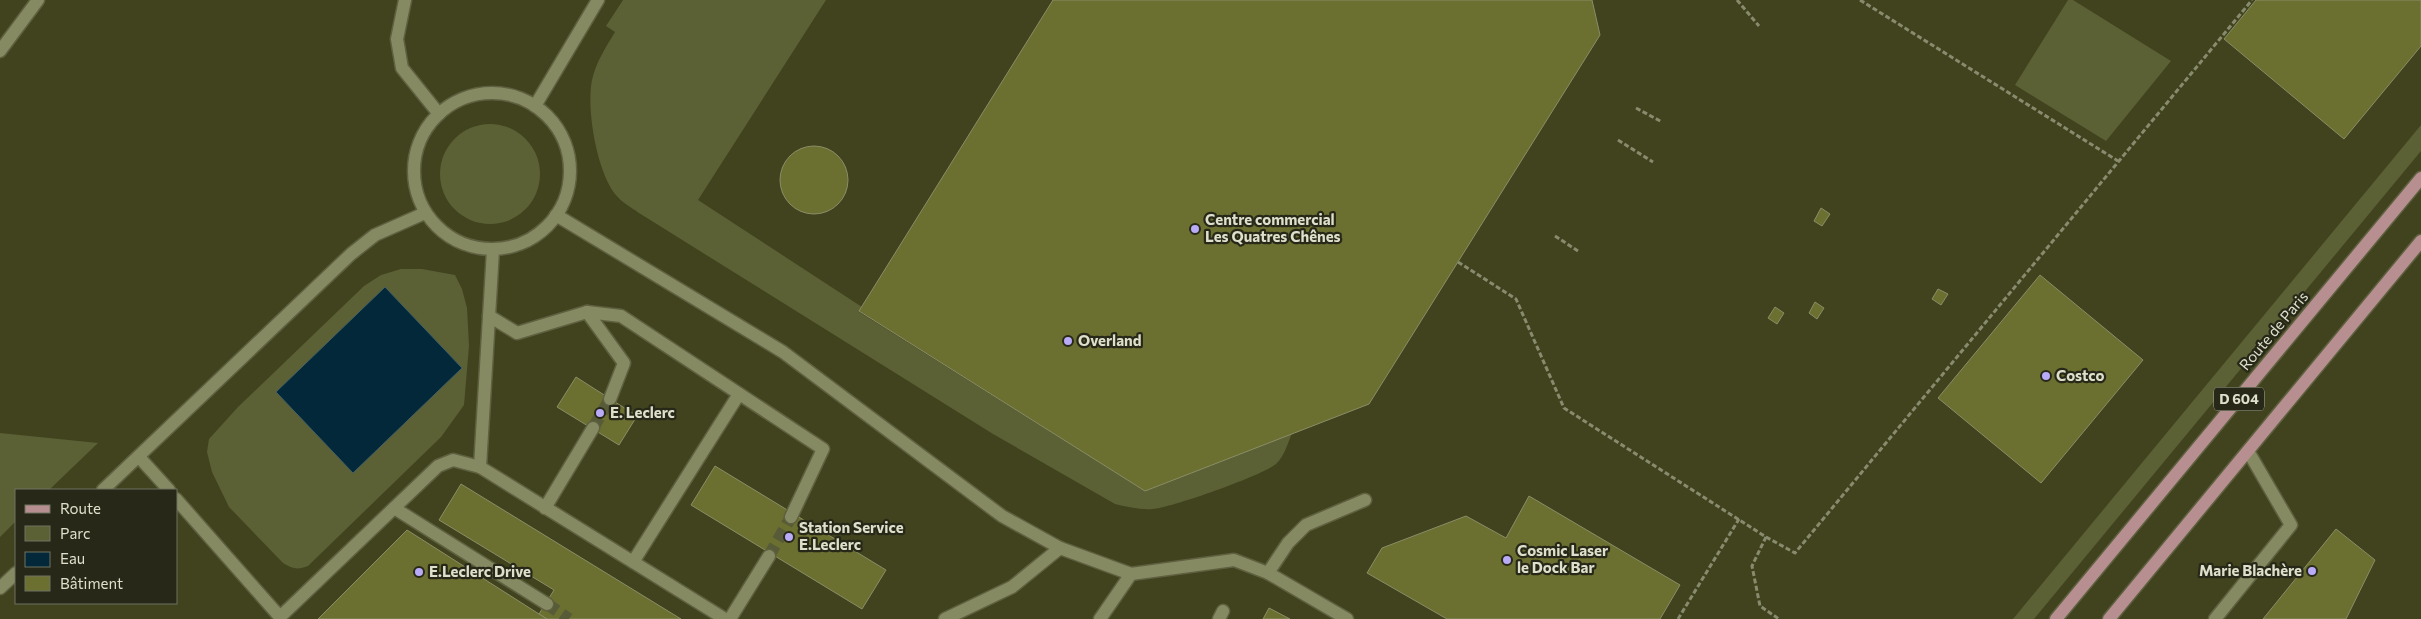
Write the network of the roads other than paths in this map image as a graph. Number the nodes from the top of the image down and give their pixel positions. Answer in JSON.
{"nodes":[{"id":1,"x":38,"y":0,"type":"edge"},
{"id":2,"x":405,"y":0,"type":"edge"},
{"id":3,"x":598,"y":0,"type":"edge"},
{"id":4,"x":0,"y":51,"type":"edge"},
{"id":5,"x":535,"y":106,"type":"junction"},
{"id":6,"x":439,"y":114,"type":"junction"},
{"id":7,"x":2421,"y":178,"type":"edge"},
{"id":8,"x":425,"y":213,"type":"junction"},
{"id":9,"x":556,"y":215,"type":"junction"},
{"id":10,"x":2421,"y":241,"type":"edge"},
{"id":11,"x":493,"y":250,"type":"junction"},
{"id":12,"x":587,"y":312,"type":"junction"},
{"id":13,"x":489,"y":316,"type":"junction"},
{"id":14,"x":739,"y":394,"type":"junction"},
{"id":15,"x":610,"y":399,"type":"tunnel mouth"},
{"id":16,"x":593,"y":428,"type":"tunnel mouth"},
{"id":17,"x":2248,"y":451,"type":"junction"},
{"id":18,"x":138,"y":457,"type":"junction"},
{"id":19,"x":480,"y":467,"type":"junction"},
{"id":20,"x":104,"y":489,"type":"edge"},
{"id":21,"x":168,"y":489,"type":"edge"},
{"id":22,"x":1366,"y":500,"type":"dead end"},
{"id":23,"x":178,"y":501,"type":"edge"},
{"id":24,"x":394,"y":508,"type":"junction"},
{"id":25,"x":545,"y":508,"type":"junction"},
{"id":26,"x":791,"y":517,"type":"tunnel mouth"},
{"id":27,"x":1060,"y":548,"type":"junction"},
{"id":28,"x":768,"y":556,"type":"tunnel mouth"},
{"id":29,"x":633,"y":562,"type":"junction"},
{"id":30,"x":15,"y":574,"type":"edge"},
{"id":31,"x":1130,"y":574,"type":"junction"},
{"id":32,"x":1268,"y":574,"type":"junction"},
{"id":33,"x":0,"y":588,"type":"edge"},
{"id":34,"x":547,"y":604,"type":"tunnel mouth"},
{"id":35,"x":279,"y":618,"type":"edge"},
{"id":36,"x":725,"y":619,"type":"edge"},
{"id":37,"x":730,"y":619,"type":"edge"},
{"id":38,"x":945,"y":619,"type":"edge"},
{"id":39,"x":1100,"y":619,"type":"edge"},
{"id":40,"x":1347,"y":619,"type":"edge"},
{"id":41,"x":2056,"y":619,"type":"edge"},
{"id":42,"x":2109,"y":619,"type":"edge"},
{"id":43,"x":2215,"y":619,"type":"edge"}],
"edges":[{"from":1,"to":4,"type":"street"},
{"from":2,"to":6,"type":"street"},
{"from":3,"to":5,"type":"street"},
{"from":5,"to":6,"type":"street"},
{"from":5,"to":9,"type":"street"},
{"from":6,"to":8,"type":"street"},
{"from":7,"to":41,"type":"main road","name":"Route de Paris","number":"D 604"},
{"from":8,"to":11,"type":"street"},
{"from":8,"to":18,"type":"street"},
{"from":9,"to":11,"type":"street"},
{"from":9,"to":27,"type":"street"},
{"from":10,"to":17,"type":"main road","number":"D 604"},
{"from":11,"to":13,"type":"street"},
{"from":12,"to":13,"type":"street"},
{"from":12,"to":14,"type":"street"},
{"from":12,"to":15,"type":"street"},
{"from":13,"to":19,"type":"street"},
{"from":14,"to":26,"type":"street"},
{"from":14,"to":29,"type":"street"},
{"from":16,"to":25,"type":"street"},
{"from":17,"to":42,"type":"main road","number":"D 604"},
{"from":17,"to":43,"type":"street"},
{"from":18,"to":20,"type":"street"},
{"from":18,"to":21,"type":"street"},
{"from":19,"to":24,"type":"street"},
{"from":19,"to":25,"type":"street"},
{"from":22,"to":32,"type":"street"},
{"from":23,"to":35,"type":"street"},
{"from":24,"to":34,"type":"street"},
{"from":24,"to":35,"type":"street"},
{"from":25,"to":29,"type":"street"},
{"from":27,"to":31,"type":"street"},
{"from":27,"to":38,"type":"street"},
{"from":28,"to":37,"type":"street"},
{"from":29,"to":36,"type":"street"},
{"from":30,"to":33,"type":"street"},
{"from":31,"to":32,"type":"street"},
{"from":31,"to":39,"type":"street"},
{"from":32,"to":40,"type":"street"}]}
